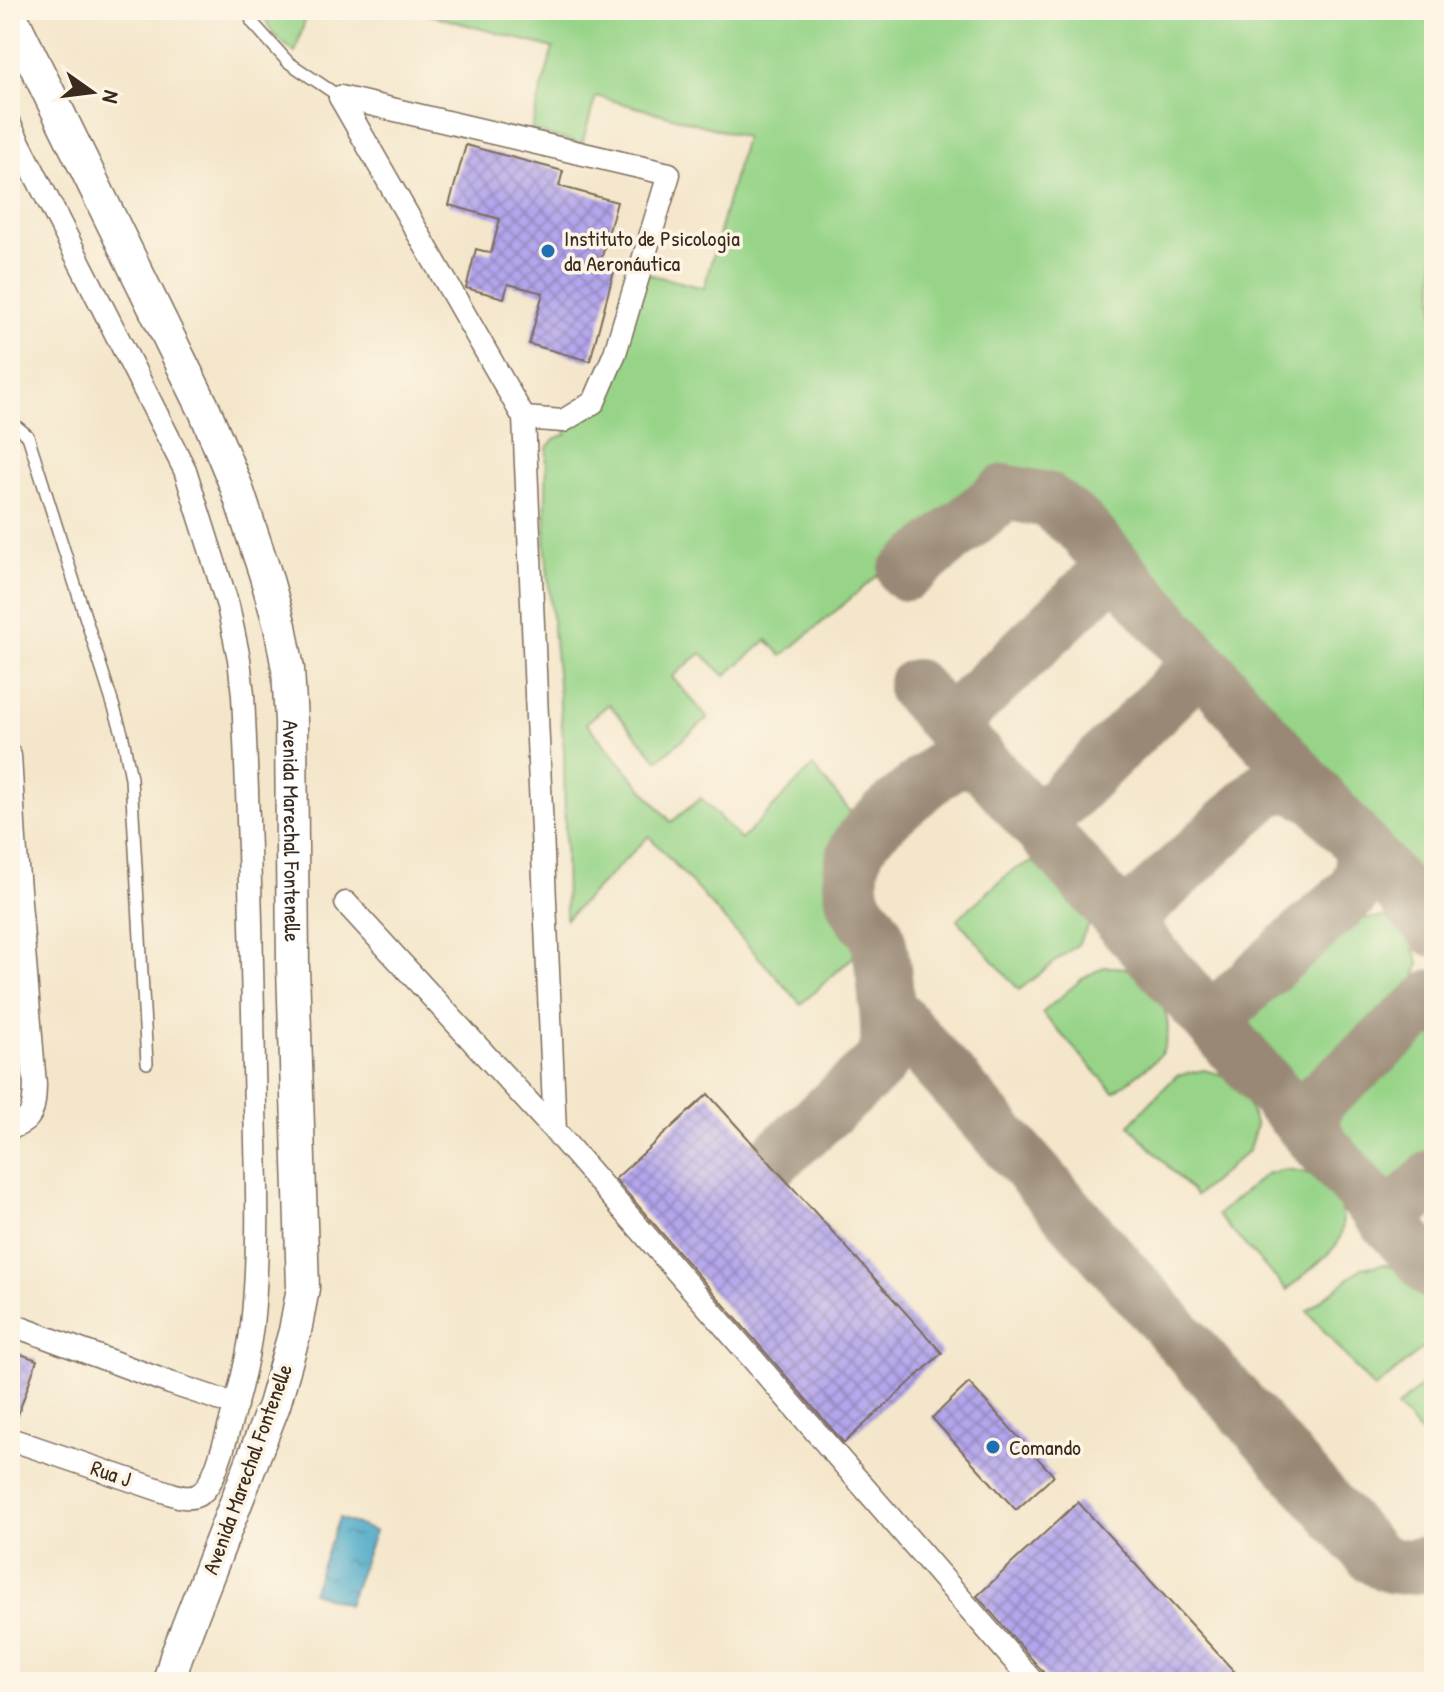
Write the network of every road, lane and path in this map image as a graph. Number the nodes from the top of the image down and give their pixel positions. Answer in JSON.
{"nodes":[{"id":1,"x":249,"y":10,"type":"edge"},
{"id":2,"x":10,"y":14,"type":"edge"},
{"id":3,"x":340,"y":97,"type":"junction"},
{"id":4,"x":10,"y":125,"type":"edge"},
{"id":5,"x":524,"y":418,"type":"junction"},
{"id":6,"x":10,"y":424,"type":"edge"},
{"id":7,"x":10,"y":756,"type":"edge"},
{"id":8,"x":13,"y":839,"type":"edge"},
{"id":9,"x":346,"y":903,"type":"dead end"},
{"id":10,"x":147,"y":1063,"type":"dead end"},
{"id":11,"x":10,"y":1128,"type":"edge"},
{"id":12,"x":555,"y":1131,"type":"junction"},
{"id":13,"x":10,"y":1324,"type":"edge"},
{"id":14,"x":236,"y":1405,"type":"junction"},
{"id":15,"x":10,"y":1439,"type":"edge"},
{"id":16,"x":169,"y":1682,"type":"edge"},
{"id":17,"x":1033,"y":1682,"type":"edge"}],
"edges":[{"from":1,"to":3,"type":"lane"},
{"from":2,"to":16,"type":"main road","name":"Avenida Marechal Fontenelle"},
{"from":3,"to":5,"type":"street"},
{"from":3,"to":5,"type":"street"},
{"from":4,"to":14,"type":"street"},
{"from":5,"to":12,"type":"street"},
{"from":6,"to":10,"type":"lane"},
{"from":7,"to":8,"type":"street"},
{"from":8,"to":11,"type":"street"},
{"from":9,"to":12,"type":"street"},
{"from":12,"to":17,"type":"street"},
{"from":13,"to":14,"type":"street"},
{"from":14,"to":15,"type":"street","name":"Rua J"}]}
